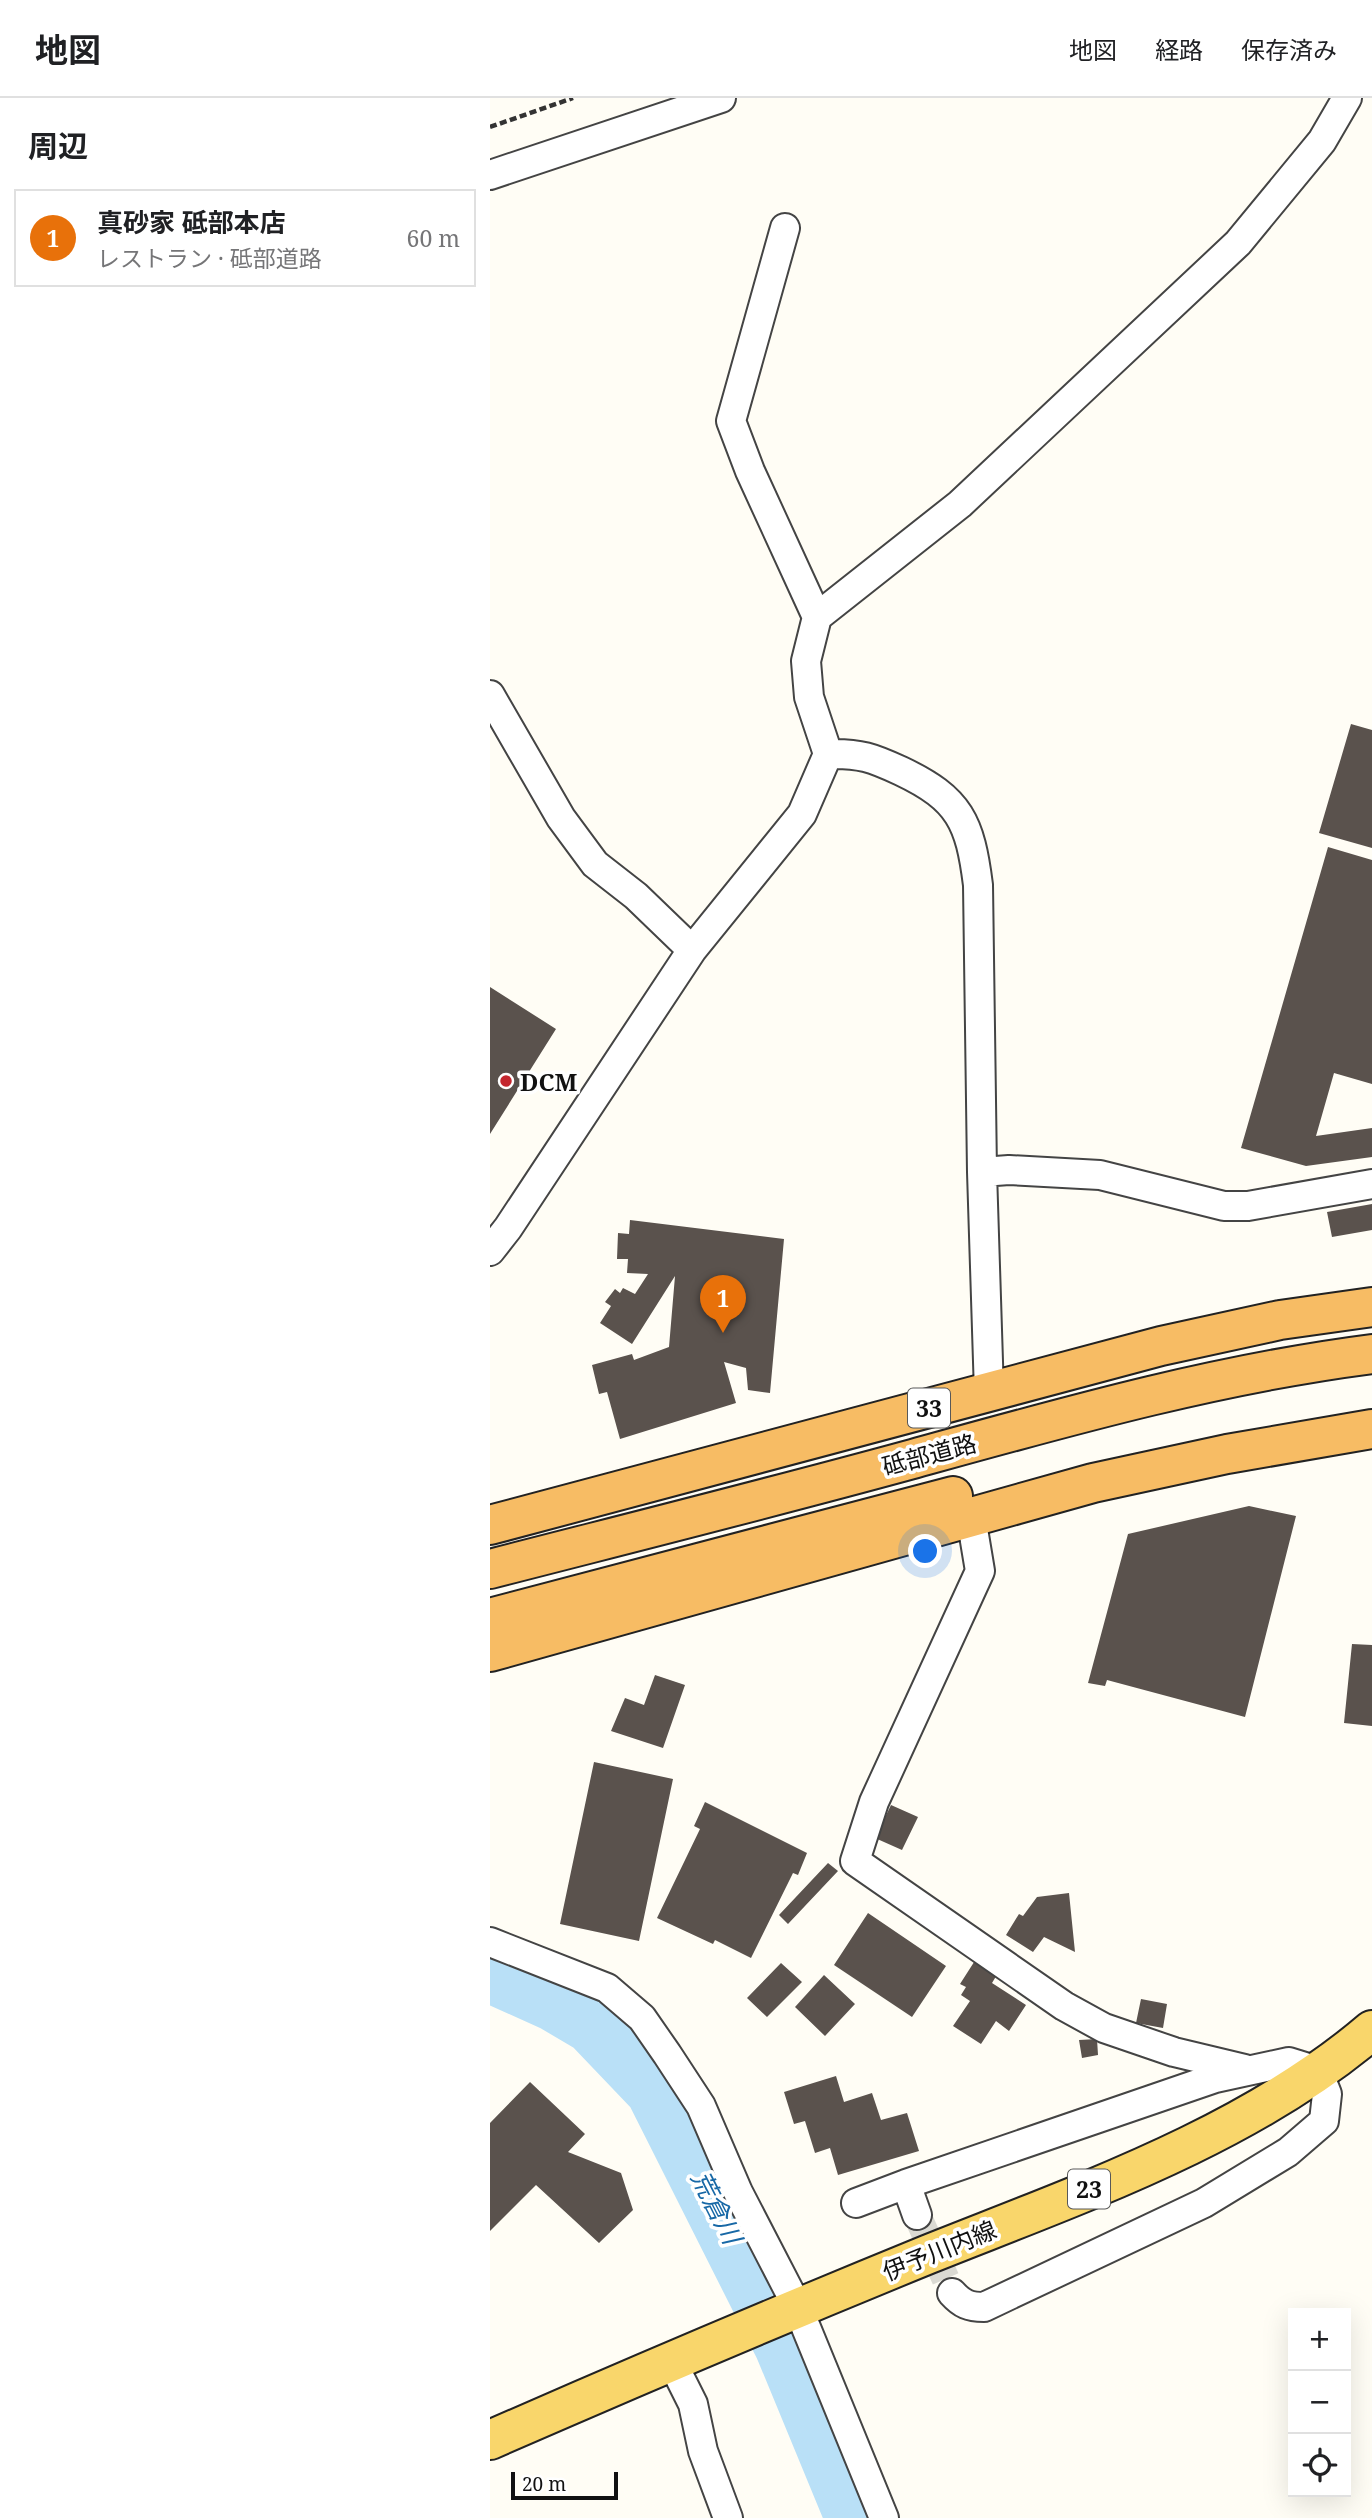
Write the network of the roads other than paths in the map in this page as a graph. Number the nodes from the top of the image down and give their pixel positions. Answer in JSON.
{"nodes":[{"id":1,"x":721,"y":98,"type":"edge"},
{"id":2,"x":1347,"y":98,"type":"edge"},
{"id":3,"x":490,"y":175,"type":"edge"},
{"id":4,"x":785,"y":228,"type":"dead end"},
{"id":5,"x":817,"y":617,"type":"junction"},
{"id":6,"x":490,"y":695,"type":"edge"},
{"id":7,"x":828,"y":754,"type":"junction"},
{"id":8,"x":692,"y":950,"type":"junction"},
{"id":9,"x":982,"y":1172,"type":"junction"},
{"id":10,"x":1372,"y":1184,"type":"edge"},
{"id":11,"x":490,"y":1251,"type":"edge"},
{"id":12,"x":1372,"y":1307,"type":"edge"},
{"id":13,"x":1372,"y":1354,"type":"edge"},
{"id":14,"x":989,"y":1393,"type":"junction"},
{"id":15,"x":1372,"y":1407,"type":"edge"},
{"id":16,"x":1372,"y":1429,"type":"edge"},
{"id":17,"x":971,"y":1517,"type":"junction"},
{"id":18,"x":490,"y":1525,"type":"edge"},
{"id":19,"x":490,"y":1569,"type":"edge"},
{"id":20,"x":490,"y":1618,"type":"edge"},
{"id":21,"x":490,"y":1652,"type":"edge"},
{"id":22,"x":490,"y":1942,"type":"edge"},
{"id":23,"x":1372,"y":2030,"type":"edge"},
{"id":24,"x":1343,"y":2058,"type":"edge"},
{"id":25,"x":1251,"y":2070,"type":"junction"},
{"id":26,"x":906,"y":2184,"type":"junction"},
{"id":27,"x":856,"y":2203,"type":"dead end"},
{"id":28,"x":917,"y":2215,"type":"tunnel mouth"},
{"id":29,"x":952,"y":2293,"type":"tunnel mouth"},
{"id":30,"x":792,"y":2310,"type":"junction"},
{"id":31,"x":682,"y":2356,"type":"junction"},
{"id":32,"x":490,"y":2440,"type":"edge"},
{"id":33,"x":720,"y":2516,"type":"edge"},
{"id":34,"x":884,"y":2518,"type":"edge"}],
"edges":[{"from":1,"to":3,"type":"street"},
{"from":2,"to":5,"type":"street"},
{"from":4,"to":5,"type":"street"},
{"from":5,"to":7,"type":"street"},
{"from":6,"to":8,"type":"street"},
{"from":7,"to":8,"type":"street"},
{"from":7,"to":9,"type":"street"},
{"from":8,"to":11,"type":"street"},
{"from":9,"to":10,"type":"street"},
{"from":9,"to":14,"type":"street"},
{"from":12,"to":14,"type":"highway","number":"33"},
{"from":13,"to":19,"type":"highway","name":"砥部道路","number":"33"},
{"from":14,"to":18,"type":"highway","number":"33"},
{"from":15,"to":20,"type":"highway","name":"砥部道路"},
{"from":16,"to":17,"type":"highway"},
{"from":17,"to":21,"type":"highway"},
{"from":17,"to":25,"type":"street"},
{"from":22,"to":30,"type":"street"},
{"from":23,"to":24,"type":"main road","name":"伊予川内線","number":"23"},
{"from":24,"to":25,"type":"street"},
{"from":24,"to":29,"type":"street"},
{"from":24,"to":30,"type":"main road","name":"伊予川内線","number":"23"},
{"from":25,"to":26,"type":"street"},
{"from":26,"to":27,"type":"street"},
{"from":26,"to":28,"type":"street"},
{"from":30,"to":31,"type":"main road","name":"伊予川内線","number":"23"},
{"from":30,"to":34,"type":"street"},
{"from":31,"to":32,"type":"main road","name":"伊予川内線","number":"23"},
{"from":31,"to":33,"type":"street"}]}
